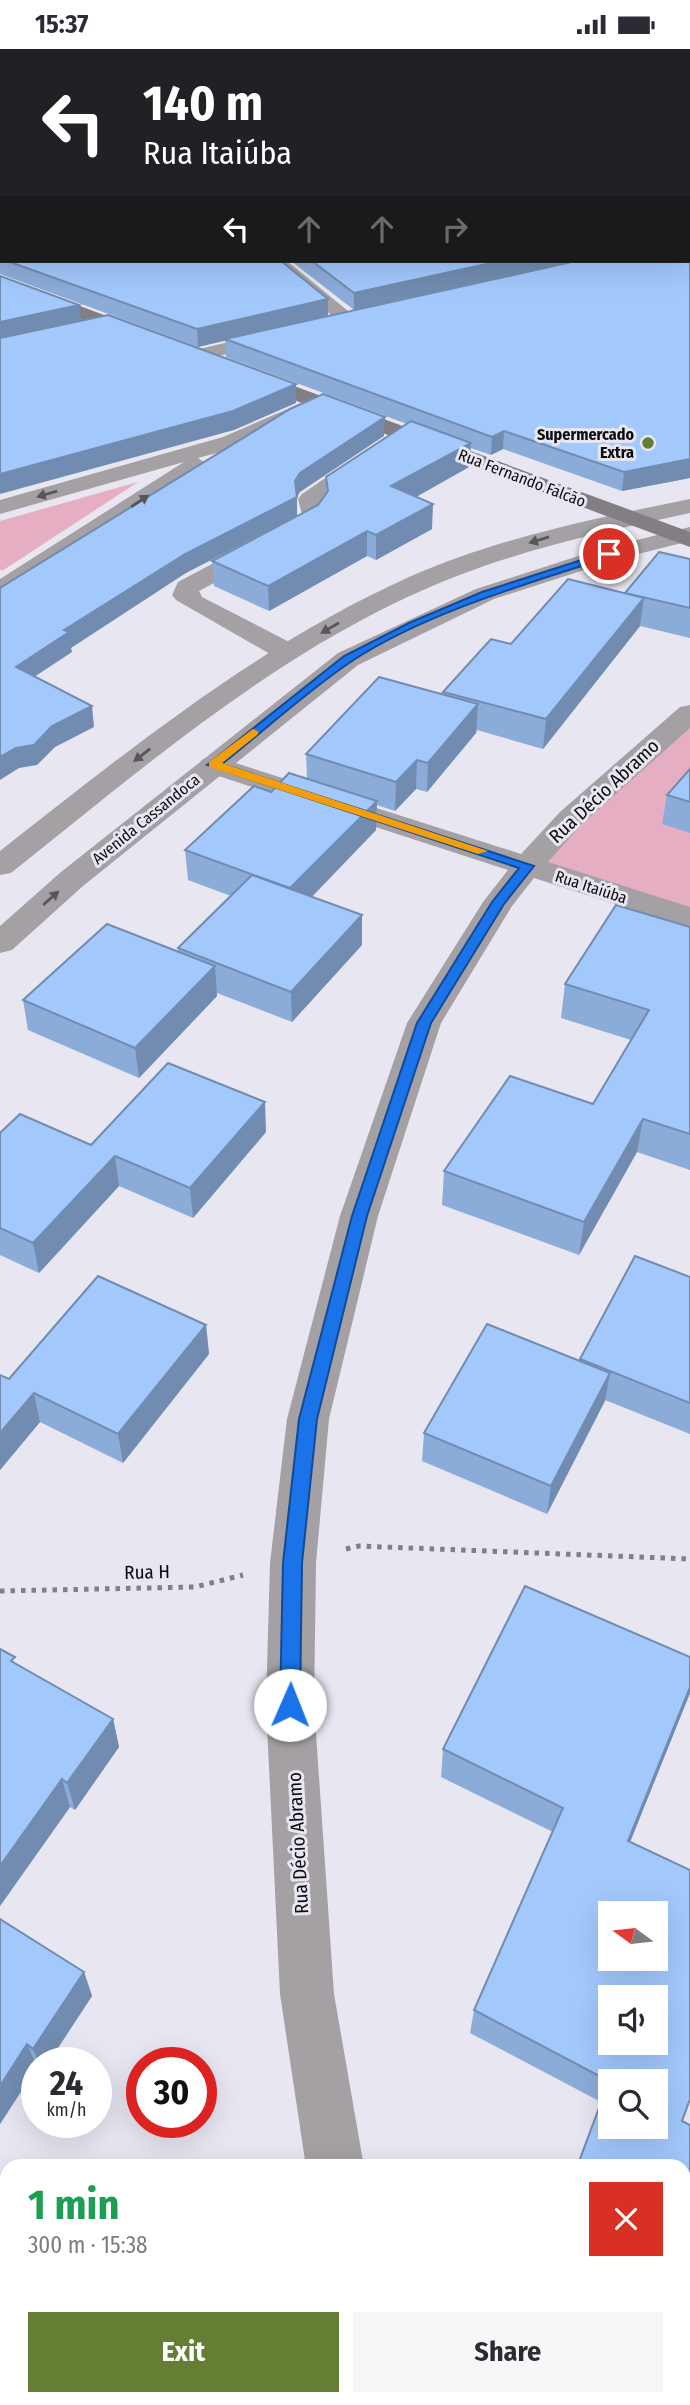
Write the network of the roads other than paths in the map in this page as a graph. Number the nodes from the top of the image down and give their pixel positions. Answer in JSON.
{"nodes":[{"id":1,"x":278,"y":263,"type":"edge"},
{"id":2,"x":0,"y":282,"type":"edge"},
{"id":3,"x":112,"y":324,"type":"junction"},
{"id":4,"x":322,"y":326,"type":"edge"},
{"id":5,"x":75,"y":331,"type":"edge"},
{"id":6,"x":295,"y":333,"type":"edge"},
{"id":7,"x":193,"y":356,"type":"junction"},
{"id":8,"x":321,"y":402,"type":"junction"},
{"id":9,"x":407,"y":434,"type":"junction"},
{"id":10,"x":231,"y":442,"type":"junction"},
{"id":11,"x":690,"y":506,"type":"edge"},
{"id":12,"x":0,"y":507,"type":"edge"},
{"id":13,"x":629,"y":518,"type":"junction"},
{"id":14,"x":687,"y":536,"type":"edge"},
{"id":15,"x":0,"y":590,"type":"edge"},
{"id":16,"x":287,"y":652,"type":"junction"},
{"id":17,"x":690,"y":713,"type":"edge"},
{"id":18,"x":213,"y":765,"type":"junction"},
{"id":19,"x":0,"y":866,"type":"edge"},
{"id":20,"x":527,"y":866,"type":"junction"},
{"id":21,"x":690,"y":918,"type":"edge"},
{"id":22,"x":4,"y":942,"type":"edge"},
{"id":23,"x":334,"y":2159,"type":"edge"}],
"edges":[{"from":1,"to":4,"type":"street"},
{"from":2,"to":3,"type":"main road","name":"Rua Fernando Falcão"},
{"from":3,"to":5,"type":"street"},
{"from":3,"to":7,"type":"main road","name":"Rua Fernando Falcão"},
{"from":6,"to":7,"type":"street"},
{"from":7,"to":8,"type":"main road","name":"Rua Fernando Falcão"},
{"from":8,"to":9,"type":"main road","name":"Rua Fernando Falcão"},
{"from":8,"to":10,"type":"street"},
{"from":9,"to":13,"type":"main road","name":"Rua Fernando Falcão"},
{"from":9,"to":16,"type":"street"},
{"from":10,"to":12,"type":"street","one_way":true},
{"from":15,"to":10,"type":"street","one_way":true},
{"from":11,"to":13,"type":"street"},
{"from":13,"to":14,"type":"main road","name":"Rua Fernando Falcão"},
{"from":13,"to":16,"type":"street","one_way":true},
{"from":14,"to":18,"type":"street","name":"Avenida Cassandoca"},
{"from":16,"to":19,"type":"street","one_way":true},
{"from":17,"to":20,"type":"street","name":"Rua Décio Abramo"},
{"from":18,"to":20,"type":"street","name":"Rua Itaiúba"},
{"from":22,"to":18,"type":"street","name":"Avenida Cassandoca","one_way":true},
{"from":20,"to":21,"type":"street","name":"Rua Itaiúba"},
{"from":20,"to":23,"type":"street","name":"Rua Décio Abramo"}]}
